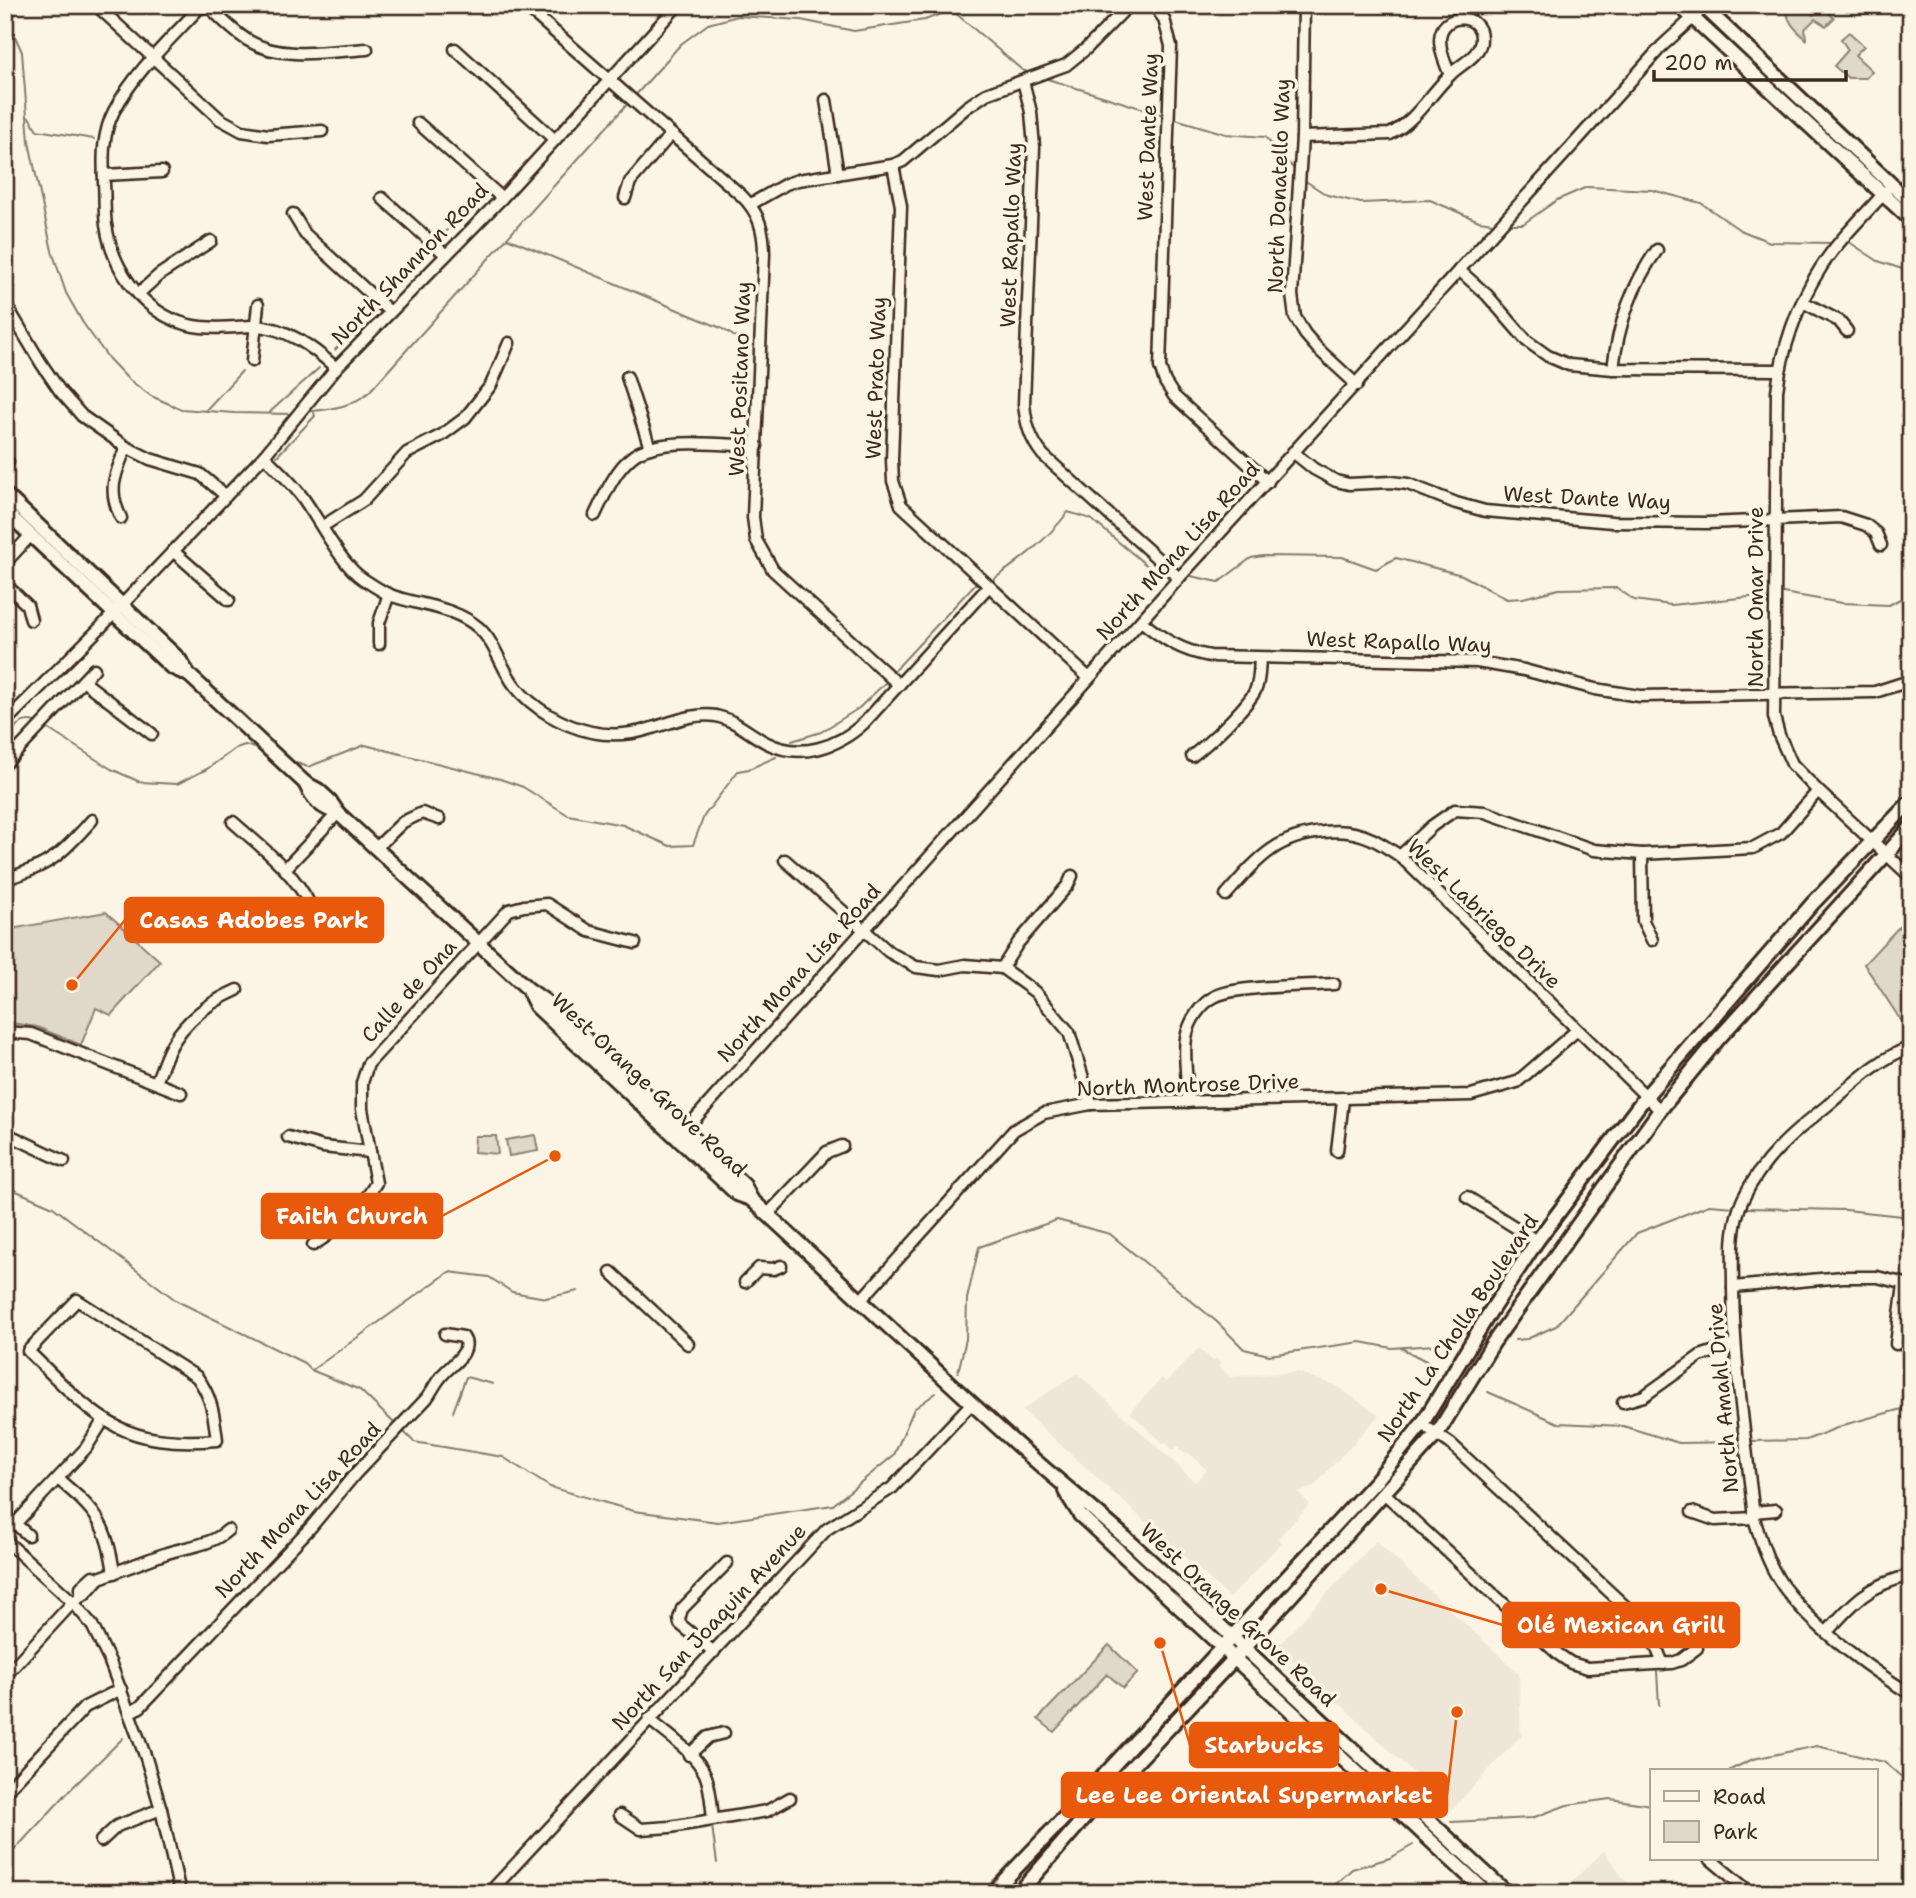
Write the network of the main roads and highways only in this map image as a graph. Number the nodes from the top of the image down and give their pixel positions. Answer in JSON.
{"nodes":[{"id":1,"x":1679,"y":5,"type":"edge"},
{"id":2,"x":1705,"y":6,"type":"edge"},
{"id":3,"x":1887,"y":190,"type":"junction"},
{"id":4,"x":1911,"y":203,"type":"edge"},
{"id":5,"x":1911,"y":220,"type":"edge"},
{"id":6,"x":5,"y":494,"type":"edge"},
{"id":7,"x":5,"y":511,"type":"edge"},
{"id":8,"x":117,"y":609,"type":"junction"},
{"id":9,"x":1911,"y":800,"type":"edge"},
{"id":10,"x":1911,"y":827,"type":"edge"},
{"id":11,"x":528,"y":989,"type":"junction"},
{"id":12,"x":751,"y":1199,"type":"junction"},
{"id":13,"x":1061,"y":1485,"type":"junction"},
{"id":14,"x":1232,"y":1636,"type":"junction"},
{"id":15,"x":1245,"y":1647,"type":"junction"},
{"id":16,"x":1221,"y":1648,"type":"junction"},
{"id":17,"x":1234,"y":1659,"type":"junction"},
{"id":18,"x":1374,"y":1789,"type":"junction"},
{"id":19,"x":1446,"y":1835,"type":"junction"},
{"id":20,"x":992,"y":1893,"type":"edge"},
{"id":21,"x":1019,"y":1893,"type":"edge"},
{"id":22,"x":1487,"y":1893,"type":"edge"},
{"id":23,"x":1507,"y":1893,"type":"edge"}],
"edges":[{"from":1,"to":3,"type":"main road"},
{"from":2,"to":3,"type":"main road"},
{"from":3,"to":4,"type":"main road"},
{"from":3,"to":5,"type":"main road"},
{"from":6,"to":8,"type":"main road","name":"West Orange Grove Road"},
{"from":7,"to":8,"type":"main road","name":"West Orange Grove Road"},
{"from":8,"to":11,"type":"main road","name":"West Orange Grove Road"},
{"from":9,"to":14,"type":"main road","name":"North La Cholla Boulevard"},
{"from":10,"to":15,"type":"main road","name":"North La Cholla Boulevard"},
{"from":11,"to":12,"type":"main road","name":"West Orange Grove Road"},
{"from":11,"to":12,"type":"main road","name":"West Orange Grove Road"},
{"from":12,"to":13,"type":"main road","name":"West Orange Grove Road"},
{"from":13,"to":14,"type":"main road","name":"West Orange Grove Road"},
{"from":13,"to":16,"type":"main road","name":"West Orange Grove Road"},
{"from":14,"to":15,"type":"main road","name":"West Orange Grove Road"},
{"from":14,"to":16,"type":"main road","name":"North La Cholla Boulevard"},
{"from":15,"to":17,"type":"main road","name":"North La Cholla Boulevard"},
{"from":15,"to":19,"type":"main road","name":"West Orange Grove Road"},
{"from":16,"to":17,"type":"main road","name":"West Orange Grove Road"},
{"from":16,"to":20,"type":"main road","name":"North La Cholla Boulevard"},
{"from":17,"to":18,"type":"main road","name":"West Orange Grove Road"},
{"from":17,"to":21,"type":"main road","name":"North La Cholla Boulevard"},
{"from":18,"to":19,"type":"main road"},
{"from":18,"to":22,"type":"main road","name":"West Orange Grove Road"},
{"from":19,"to":23,"type":"main road","name":"West Orange Grove Road"}]}
